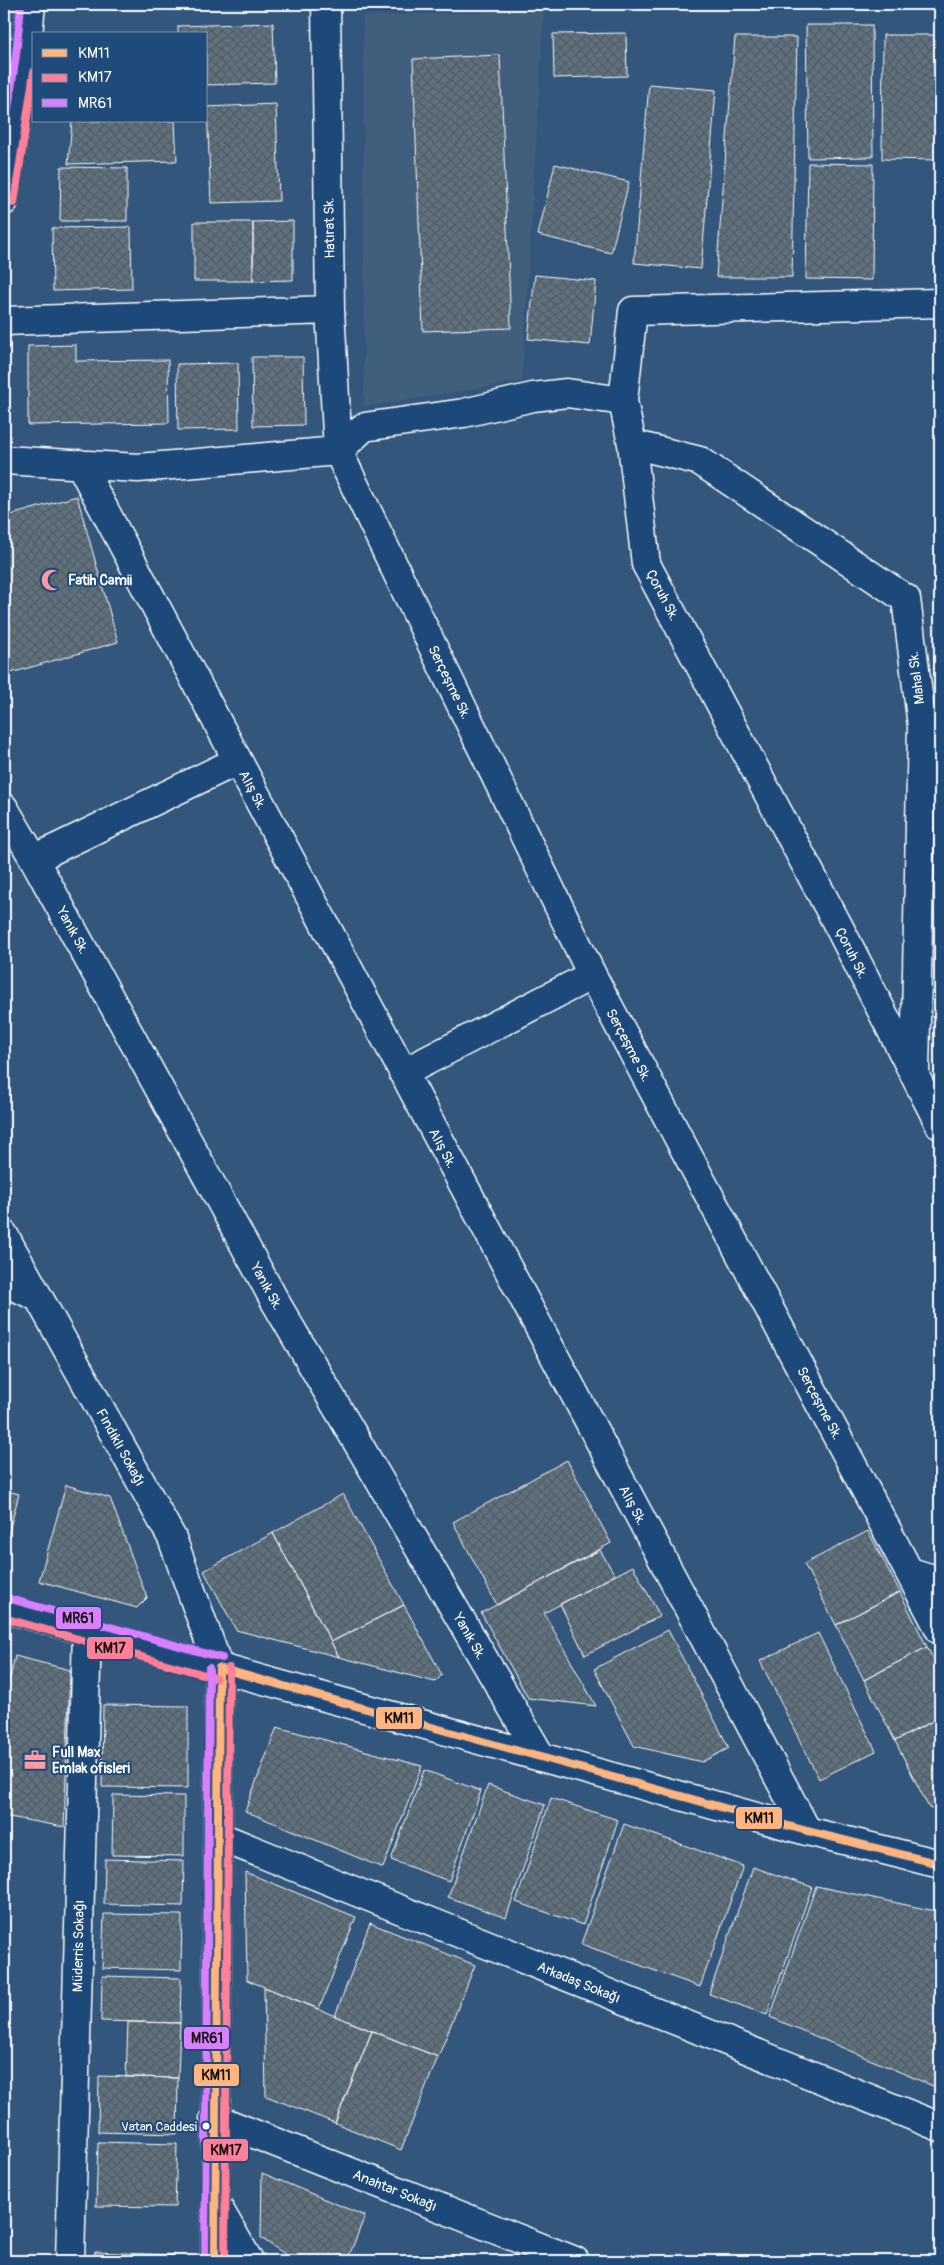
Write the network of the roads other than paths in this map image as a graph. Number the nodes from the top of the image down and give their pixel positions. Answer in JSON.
{"nodes":[{"id":1,"x":31,"y":4,"type":"edge"},
{"id":2,"x":326,"y":4,"type":"edge"},
{"id":3,"x":15,"y":53,"type":"edge"},
{"id":4,"x":4,"y":201,"type":"edge"},
{"id":5,"x":940,"y":303,"type":"edge"},
{"id":6,"x":330,"y":310,"type":"junction"},
{"id":7,"x":4,"y":321,"type":"edge"},
{"id":8,"x":623,"y":401,"type":"junction"},
{"id":9,"x":632,"y":444,"type":"junction"},
{"id":10,"x":338,"y":451,"type":"junction"},
{"id":11,"x":4,"y":460,"type":"edge"},
{"id":12,"x":80,"y":464,"type":"junction"},
{"id":13,"x":237,"y":761,"type":"junction"},
{"id":14,"x":4,"y":808,"type":"edge"},
{"id":15,"x":34,"y":859,"type":"junction"},
{"id":16,"x":592,"y":975,"type":"junction"},
{"id":17,"x":403,"y":1073,"type":"junction"},
{"id":18,"x":915,"y":1076,"type":"junction"},
{"id":19,"x":940,"y":1125,"type":"edge"},
{"id":20,"x":4,"y":1235,"type":"edge"},
{"id":21,"x":4,"y":1282,"type":"edge"},
{"id":22,"x":38,"y":1297,"type":"junction"},
{"id":23,"x":910,"y":1572,"type":"junction"},
{"id":24,"x":940,"y":1581,"type":"edge"},
{"id":25,"x":4,"y":1608,"type":"edge"},
{"id":26,"x":940,"y":1630,"type":"edge"},
{"id":27,"x":87,"y":1631,"type":"junction"},
{"id":28,"x":219,"y":1668,"type":"junction"},
{"id":29,"x":541,"y":1757,"type":"junction"},
{"id":30,"x":807,"y":1831,"type":"junction"},
{"id":31,"x":218,"y":1836,"type":"junction"},
{"id":32,"x":940,"y":1864,"type":"edge"},
{"id":33,"x":214,"y":2118,"type":"junction"},
{"id":34,"x":940,"y":2127,"type":"edge"},
{"id":35,"x":216,"y":2204,"type":"junction"},
{"id":36,"x":70,"y":2261,"type":"edge"},
{"id":37,"x":214,"y":2261,"type":"edge"},
{"id":38,"x":249,"y":2261,"type":"edge"},
{"id":39,"x":575,"y":2261,"type":"edge"}],
"edges":[{"from":1,"to":3,"type":"street"},
{"from":2,"to":6,"type":"street","name":"Hatırat Sk."},
{"from":3,"to":4,"type":"street"},
{"from":5,"to":8,"type":"street","name":"Çoruh Sk."},
{"from":6,"to":7,"type":"street"},
{"from":6,"to":10,"type":"street","name":"Hatırat Sk."},
{"from":8,"to":9,"type":"street","name":"Çoruh Sk."},
{"from":8,"to":10,"type":"street"},
{"from":9,"to":18,"type":"street","name":"Çoruh Sk."},
{"from":9,"to":18,"type":"street","name":"Mahal Sk."},
{"from":10,"to":12,"type":"street"},
{"from":10,"to":16,"type":"street","name":"Serçeşme Sk."},
{"from":11,"to":12,"type":"street"},
{"from":12,"to":13,"type":"street","name":"Alış Sk."},
{"from":13,"to":15,"type":"street"},
{"from":13,"to":17,"type":"street","name":"Alış Sk."},
{"from":14,"to":15,"type":"street","name":"Yanık Sk."},
{"from":15,"to":29,"type":"street","name":"Yanık Sk."},
{"from":16,"to":17,"type":"street"},
{"from":16,"to":23,"type":"street","name":"Serçeşme Sk."},
{"from":17,"to":30,"type":"street","name":"Alış Sk."},
{"from":18,"to":19,"type":"street","name":"Çoruh Sk."},
{"from":20,"to":22,"type":"street","name":"Fındıklı Sokağı"},
{"from":21,"to":22,"type":"street"},
{"from":22,"to":28,"type":"street","name":"Fındıklı Sokağı"},
{"from":23,"to":24,"type":"street"},
{"from":23,"to":26,"type":"street","name":"Serçeşme Sk."},
{"from":25,"to":27,"type":"street"},
{"from":27,"to":28,"type":"street"},
{"from":27,"to":36,"type":"street","name":"Müderris Sokağı"},
{"from":28,"to":29,"type":"street"},
{"from":28,"to":31,"type":"street"},
{"from":29,"to":30,"type":"street"},
{"from":30,"to":32,"type":"street"},
{"from":31,"to":33,"type":"street"},
{"from":31,"to":34,"type":"street","name":"Arkadaş Sokağı"},
{"from":33,"to":35,"type":"street"},
{"from":33,"to":39,"type":"street","name":"Anahtar Sokağı"},
{"from":35,"to":37,"type":"street"},
{"from":35,"to":38,"type":"street"}]}
